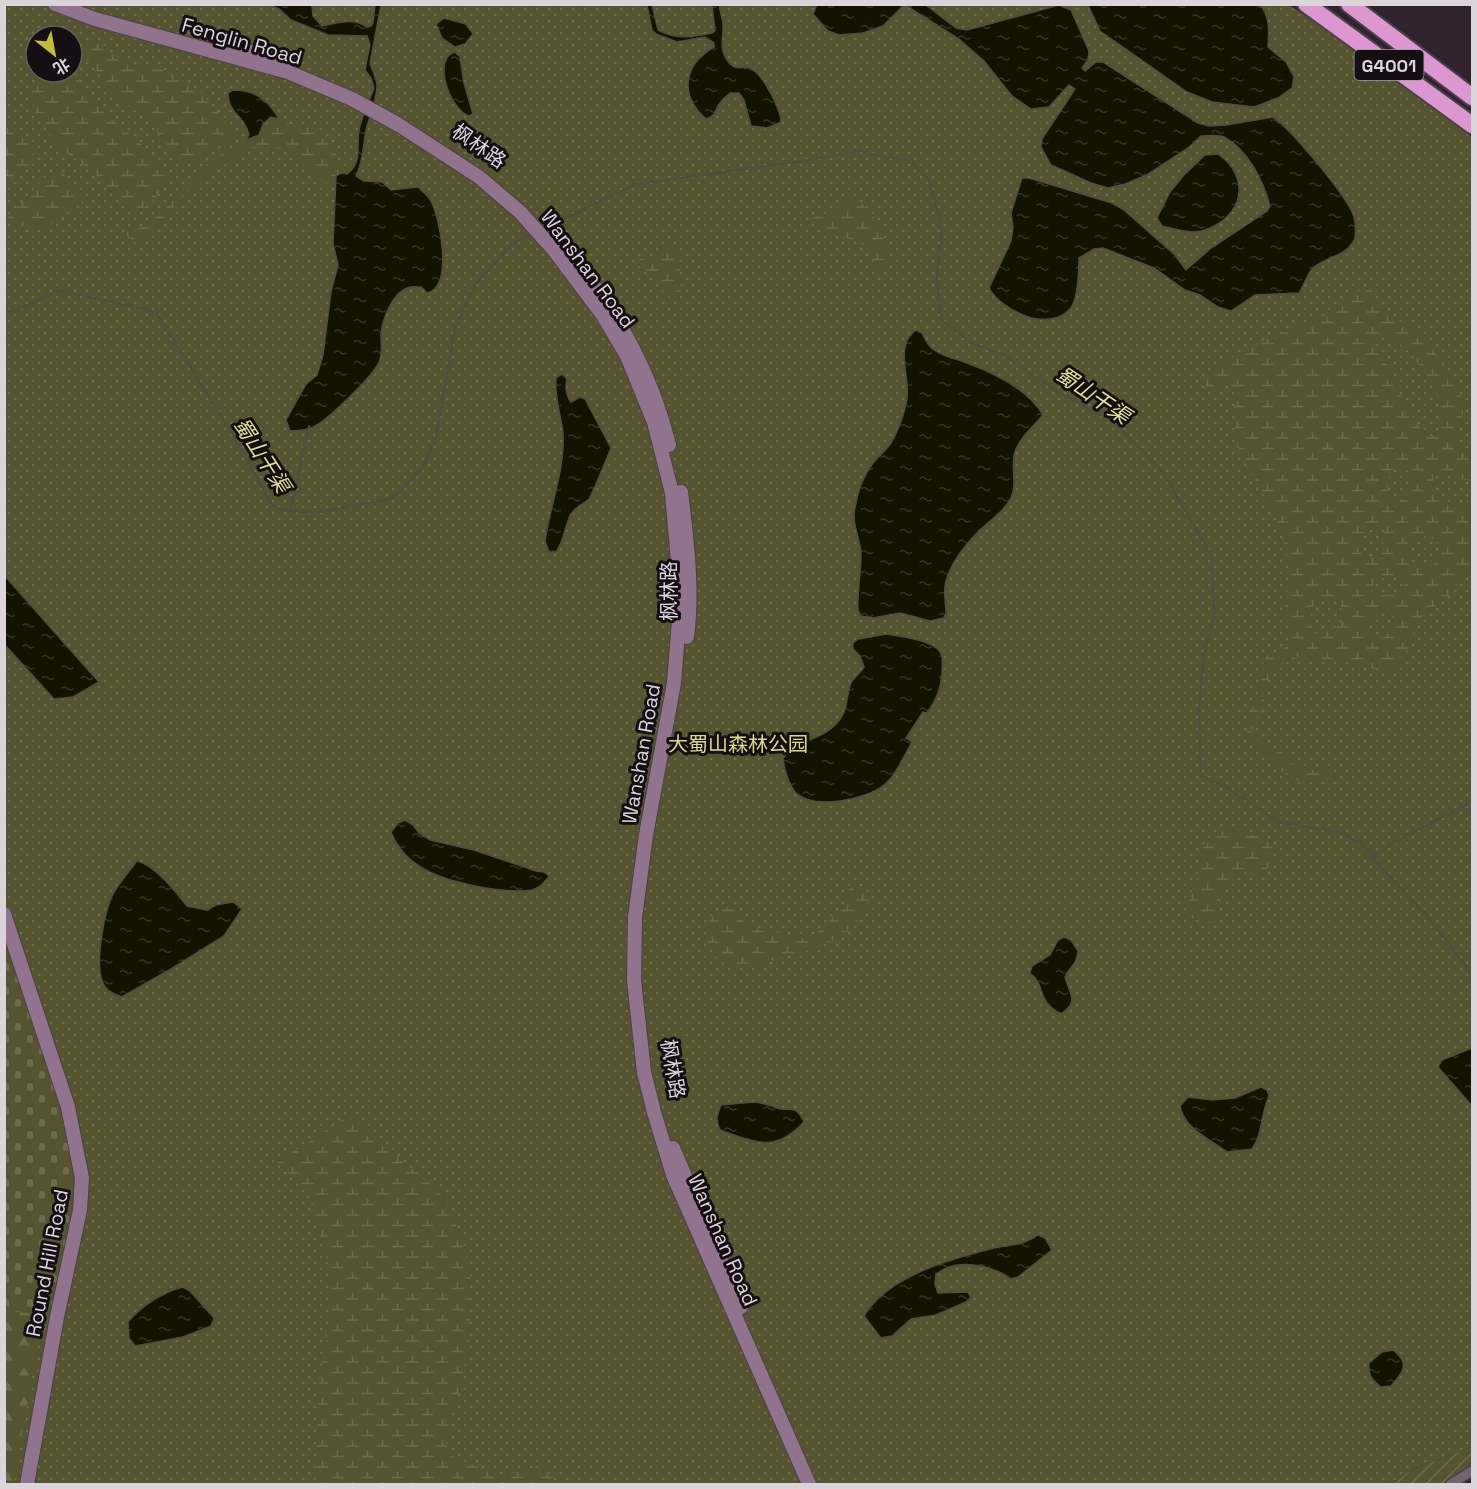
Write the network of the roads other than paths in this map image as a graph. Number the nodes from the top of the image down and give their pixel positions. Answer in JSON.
{"nodes":[{"id":1,"x":55,"y":4,"type":"edge"},
{"id":2,"x":76,"y":4,"type":"edge"},
{"id":3,"x":1306,"y":4,"type":"edge"},
{"id":4,"x":1349,"y":4,"type":"edge"},
{"id":5,"x":355,"y":97,"type":"junction"},
{"id":6,"x":1473,"y":97,"type":"edge"},
{"id":7,"x":382,"y":111,"type":"junction"},
{"id":8,"x":1473,"y":125,"type":"edge"},
{"id":9,"x":4,"y":914,"type":"edge"},
{"id":10,"x":1473,"y":1471,"type":"edge"},
{"id":11,"x":27,"y":1485,"type":"edge"},
{"id":12,"x":809,"y":1485,"type":"edge"},
{"id":13,"x":817,"y":1485,"type":"edge"},
{"id":14,"x":1450,"y":1485,"type":"edge"}],
"edges":[{"from":1,"to":5,"type":"main road","name":"Fenglin Road"},
{"from":2,"to":5,"type":"main road"},
{"from":3,"to":8,"type":"highway","number":"G4001"},
{"from":4,"to":6,"type":"highway","number":"G4001"},
{"from":5,"to":7,"type":"main road","name":"Fenglin Road"},
{"from":7,"to":12,"type":"main road","name":"Wanshan Road"},
{"from":7,"to":13,"type":"main road","name":"枫林路"},
{"from":9,"to":11,"type":"main road","name":"Round Hill Road"},
{"from":10,"to":14,"type":"street"}]}
